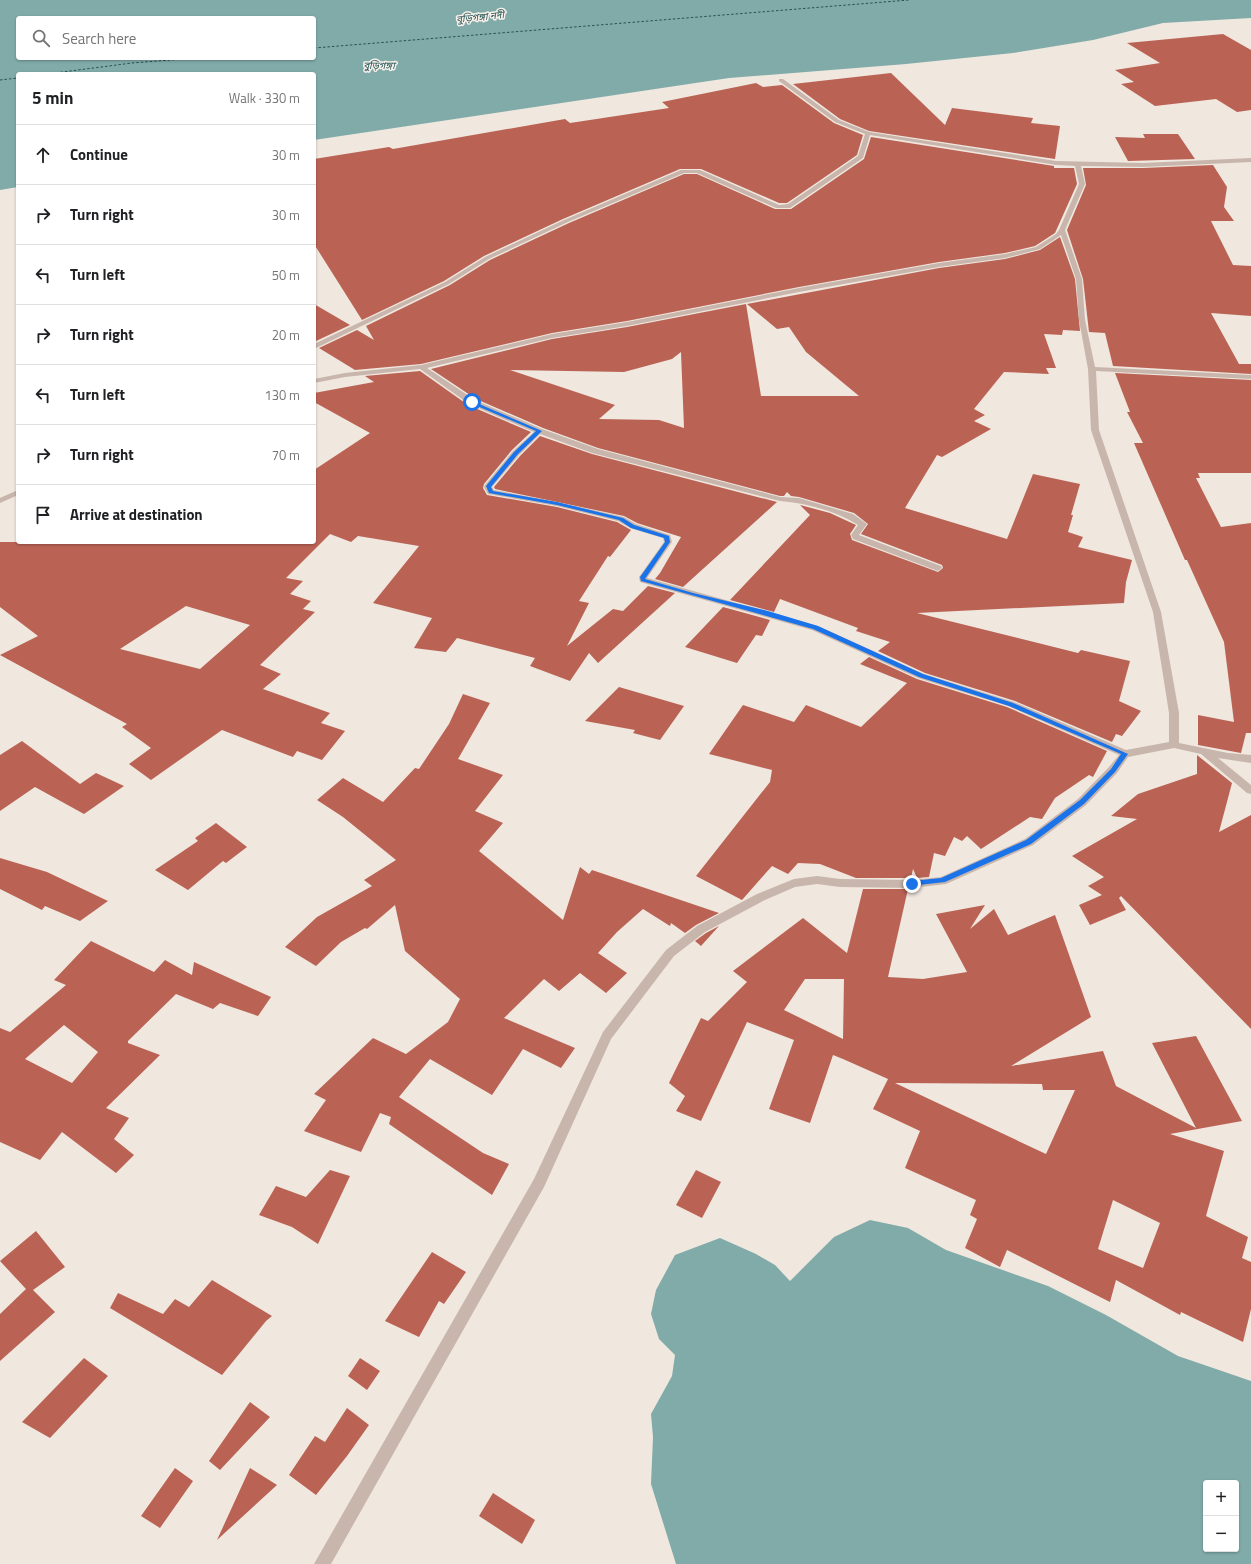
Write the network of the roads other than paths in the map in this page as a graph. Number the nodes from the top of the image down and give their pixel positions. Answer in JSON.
{"nodes":[{"id":1,"x":781,"y":80,"type":"dead end"},
{"id":2,"x":868,"y":133,"type":"junction"},
{"id":3,"x":1251,"y":160,"type":"edge"},
{"id":4,"x":1078,"y":164,"type":"junction"},
{"id":5,"x":1062,"y":230,"type":"junction"},
{"id":6,"x":316,"y":346,"type":"edge"},
{"id":7,"x":421,"y":367,"type":"junction"},
{"id":8,"x":1092,"y":369,"type":"junction"},
{"id":9,"x":1251,"y":377,"type":"edge"},
{"id":10,"x":316,"y":381,"type":"edge"},
{"id":11,"x":539,"y":431,"type":"junction"},
{"id":12,"x":16,"y":493,"type":"edge"},
{"id":13,"x":0,"y":501,"type":"edge"},
{"id":14,"x":938,"y":568,"type":"dead end"},
{"id":15,"x":1174,"y":745,"type":"junction"},
{"id":16,"x":1202,"y":751,"type":"junction"},
{"id":17,"x":1125,"y":754,"type":"junction"},
{"id":18,"x":1251,"y":759,"type":"edge"},
{"id":19,"x":1251,"y":790,"type":"edge"},
{"id":20,"x":322,"y":1564,"type":"edge"}],
"edges":[{"from":1,"to":2,"type":"street"},
{"from":2,"to":4,"type":"street"},
{"from":2,"to":6,"type":"street"},
{"from":3,"to":4,"type":"street"},
{"from":4,"to":5,"type":"street"},
{"from":5,"to":7,"type":"street"},
{"from":5,"to":8,"type":"street"},
{"from":7,"to":10,"type":"street"},
{"from":7,"to":11,"type":"street"},
{"from":8,"to":9,"type":"street"},
{"from":8,"to":15,"type":"street"},
{"from":11,"to":14,"type":"street"},
{"from":11,"to":17,"type":"street"},
{"from":12,"to":13,"type":"street"},
{"from":15,"to":16,"type":"street"},
{"from":15,"to":17,"type":"street"},
{"from":16,"to":18,"type":"street"},
{"from":16,"to":19,"type":"street"},
{"from":17,"to":20,"type":"street"}]}
